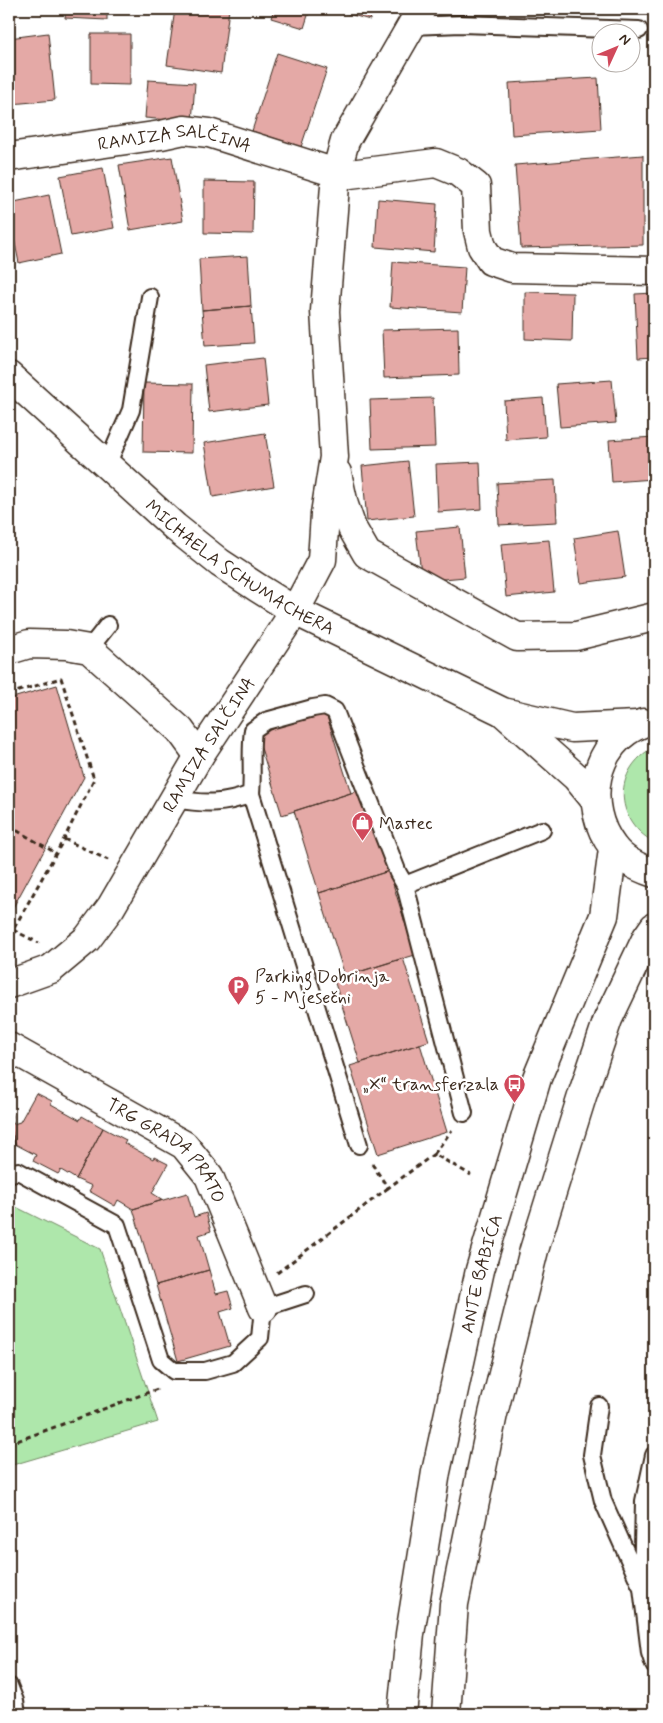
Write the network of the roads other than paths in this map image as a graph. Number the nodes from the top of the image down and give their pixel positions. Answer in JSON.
{"nodes":[{"id":1,"x":416,"y":18,"type":"edge"},
{"id":2,"x":590,"y":28,"type":"edge"},
{"id":3,"x":9,"y":157,"type":"edge"},
{"id":4,"x":336,"y":173,"type":"junction"},
{"id":5,"x":654,"y":271,"type":"edge"},
{"id":6,"x":150,"y":297,"type":"dead end"},
{"id":7,"x":9,"y":376,"type":"edge"},
{"id":8,"x":334,"y":456,"type":"junction"},
{"id":9,"x":107,"y":465,"type":"junction"},
{"id":10,"x":295,"y":610,"type":"junction"},
{"id":11,"x":654,"y":616,"type":"edge"},
{"id":12,"x":108,"y":625,"type":"dead end"},
{"id":13,"x":89,"y":649,"type":"junction"},
{"id":14,"x":9,"y":650,"type":"edge"},
{"id":15,"x":503,"y":712,"type":"junction"},
{"id":16,"x":646,"y":722,"type":"edge"},
{"id":17,"x":199,"y":756,"type":"junction"},
{"id":18,"x":251,"y":794,"type":"junction"},
{"id":19,"x":174,"y":799,"type":"junction"},
{"id":20,"x":594,"y":799,"type":"junction"},
{"id":21,"x":542,"y":830,"type":"dead end"},
{"id":22,"x":613,"y":849,"type":"junction"},
{"id":23,"x":654,"y":873,"type":"edge"},
{"id":24,"x":405,"y":885,"type":"junction"},
{"id":25,"x":654,"y":927,"type":"edge"},
{"id":26,"x":9,"y":984,"type":"edge"},
{"id":27,"x":9,"y":1047,"type":"edge"},
{"id":28,"x":464,"y":1113,"type":"road end"},
{"id":29,"x":359,"y":1145,"type":"road end"},
{"id":30,"x":9,"y":1174,"type":"edge"},
{"id":31,"x":306,"y":1294,"type":"dead end"},
{"id":32,"x":263,"y":1308,"type":"junction"},
{"id":33,"x":599,"y":1406,"type":"dead end"},
{"id":34,"x":654,"y":1455,"type":"edge"},
{"id":35,"x":642,"y":1588,"type":"junction"},
{"id":36,"x":654,"y":1665,"type":"edge"},
{"id":37,"x":9,"y":1686,"type":"edge"},
{"id":38,"x":17,"y":1714,"type":"edge"},
{"id":39,"x":402,"y":1714,"type":"edge"},
{"id":40,"x":446,"y":1714,"type":"edge"}],
"edges":[{"from":1,"to":2,"type":"lane","name":"RAMIZA SALČINA"},
{"from":1,"to":4,"type":"street","name":"RAMIZA SALČINA"},
{"from":3,"to":4,"type":"street","name":"RAMIZA SALČINA"},
{"from":4,"to":5,"type":"street","name":"RAMIZA SALČINA"},
{"from":4,"to":8,"type":"street","name":"RAMIZA SALČINA"},
{"from":6,"to":9,"type":"lane"},
{"from":7,"to":9,"type":"street","name":"MICHAELA SCHUMACHERA"},
{"from":8,"to":10,"type":"street","name":"RAMIZA SALČINA"},
{"from":8,"to":11,"type":"street","name":"RAMIZA SALČINA"},
{"from":9,"to":10,"type":"street","name":"MICHAELA SCHUMACHERA"},
{"from":10,"to":15,"type":"street","name":"MICHAELA SCHUMACHERA"},
{"from":10,"to":17,"type":"street","name":"RAMIZA SALČINA"},
{"from":12,"to":13,"type":"lane"},
{"from":13,"to":14,"type":"street"},
{"from":13,"to":17,"type":"street"},
{"from":15,"to":16,"type":"street"},
{"from":15,"to":20,"type":"street"},
{"from":16,"to":20,"type":"street"},
{"from":17,"to":19,"type":"street","name":"RAMIZA SALČINA"},
{"from":18,"to":19,"type":"lane"},
{"from":18,"to":24,"type":"lane"},
{"from":18,"to":29,"type":"lane"},
{"from":19,"to":26,"type":"street","name":"RAMIZA SALČINA"},
{"from":20,"to":22,"type":"street"},
{"from":21,"to":24,"type":"lane"},
{"from":22,"to":23,"type":"street"},
{"from":22,"to":39,"type":"street","name":"ANTE BABIĆA"},
{"from":24,"to":28,"type":"lane"},
{"from":25,"to":40,"type":"street"},
{"from":27,"to":32,"type":"street","name":"TRG GRADA PRATO"},
{"from":30,"to":32,"type":"lane"},
{"from":31,"to":32,"type":"lane"},
{"from":33,"to":35,"type":"lane"},
{"from":34,"to":35,"type":"lane"},
{"from":35,"to":36,"type":"lane"},
{"from":37,"to":38,"type":"lane"}]}
